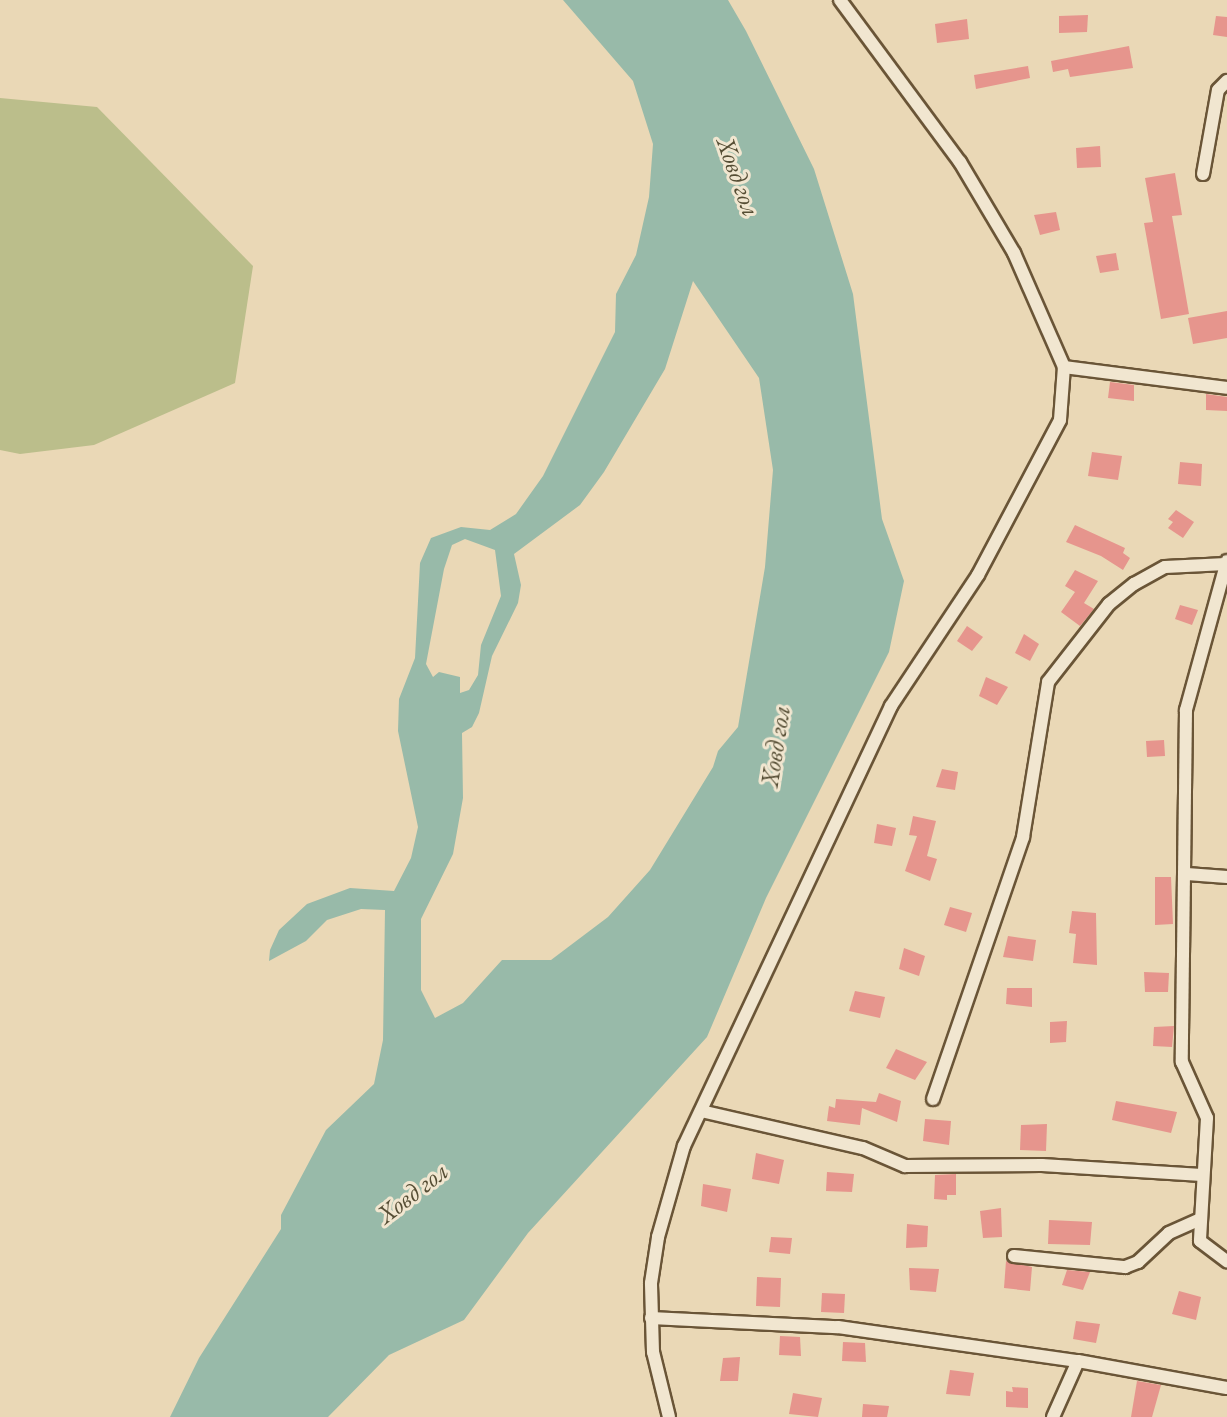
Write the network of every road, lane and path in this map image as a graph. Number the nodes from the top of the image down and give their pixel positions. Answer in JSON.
{"nodes":[{"id":1,"x":840,"y":0,"type":"edge"},
{"id":2,"x":1227,"y":81,"type":"edge"},
{"id":3,"x":1203,"y":174,"type":"dead end"},
{"id":4,"x":1064,"y":367,"type":"junction"},
{"id":5,"x":1227,"y":388,"type":"edge"},
{"id":6,"x":1226,"y":562,"type":"edge"},
{"id":7,"x":1187,"y":874,"type":"junction"},
{"id":8,"x":1227,"y":877,"type":"edge"},
{"id":9,"x":933,"y":1099,"type":"dead end"},
{"id":10,"x":701,"y":1111,"type":"junction"},
{"id":11,"x":1202,"y":1175,"type":"junction"},
{"id":12,"x":1198,"y":1220,"type":"junction"},
{"id":13,"x":1014,"y":1256,"type":"dead end"},
{"id":14,"x":1227,"y":1261,"type":"edge"},
{"id":15,"x":651,"y":1318,"type":"junction"},
{"id":16,"x":1079,"y":1361,"type":"junction"},
{"id":17,"x":1227,"y":1388,"type":"edge"},
{"id":18,"x":670,"y":1417,"type":"edge"},
{"id":19,"x":1053,"y":1417,"type":"edge"}],
"edges":[{"from":1,"to":4,"type":"street"},
{"from":2,"to":3,"type":"street"},
{"from":4,"to":5,"type":"street"},
{"from":4,"to":10,"type":"street"},
{"from":6,"to":7,"type":"street"},
{"from":6,"to":9,"type":"street"},
{"from":7,"to":8,"type":"street"},
{"from":7,"to":11,"type":"street"},
{"from":10,"to":11,"type":"street"},
{"from":10,"to":15,"type":"street"},
{"from":11,"to":12,"type":"street"},
{"from":12,"to":13,"type":"street"},
{"from":12,"to":14,"type":"street"},
{"from":15,"to":16,"type":"street"},
{"from":15,"to":18,"type":"street"},
{"from":16,"to":17,"type":"street"},
{"from":16,"to":19,"type":"street"}]}
